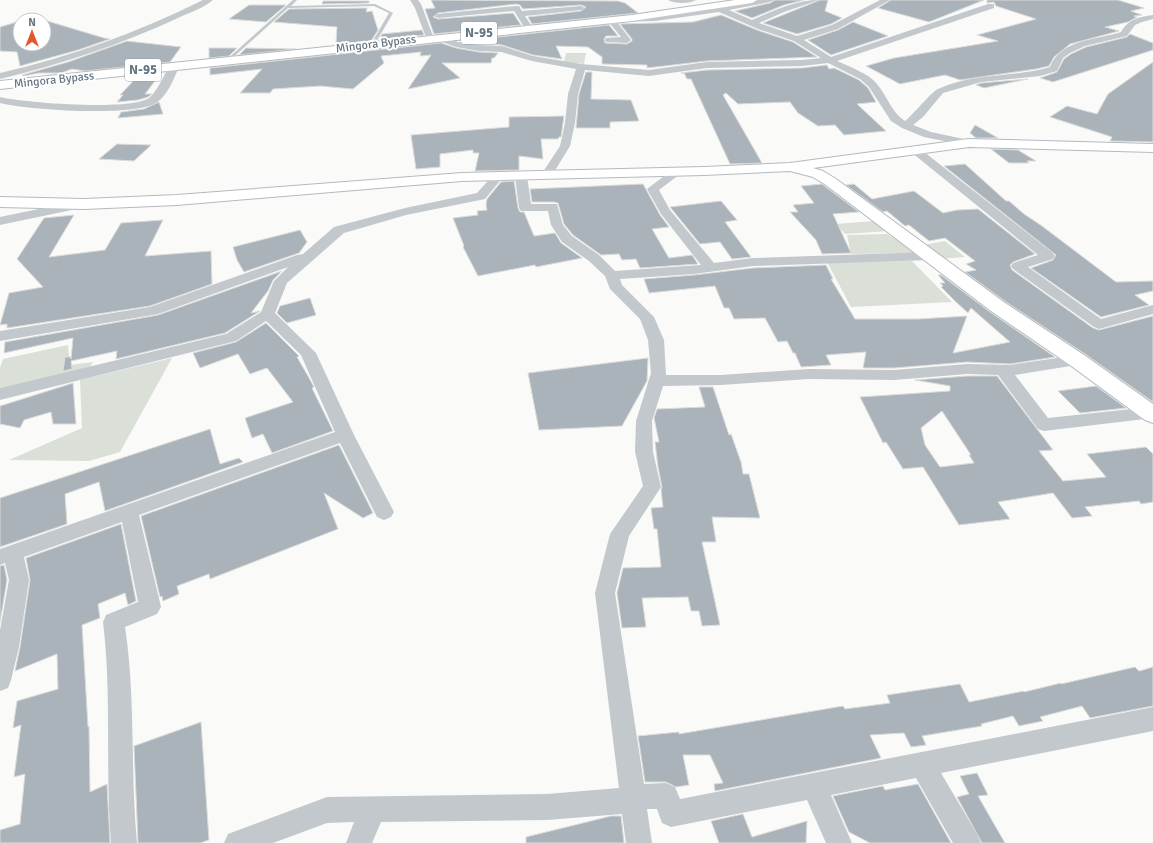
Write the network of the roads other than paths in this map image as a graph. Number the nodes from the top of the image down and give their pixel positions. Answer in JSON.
{"nodes":[{"id":1,"x":209,"y":0,"type":"edge"},
{"id":2,"x":295,"y":0,"type":"edge"},
{"id":3,"x":414,"y":0,"type":"edge"},
{"id":4,"x":672,"y":0,"type":"edge"},
{"id":5,"x":691,"y":0,"type":"edge"},
{"id":6,"x":734,"y":0,"type":"edge"},
{"id":7,"x":752,"y":0,"type":"edge"},
{"id":8,"x":770,"y":0,"type":"edge"},
{"id":9,"x":815,"y":0,"type":"edge"},
{"id":10,"x":886,"y":0,"type":"edge"},
{"id":11,"x":702,"y":5,"type":"junction"},
{"id":12,"x":991,"y":6,"type":"dead end"},
{"id":13,"x":287,"y":7,"type":"junction"},
{"id":14,"x":581,"y":8,"type":"dead end"},
{"id":15,"x":720,"y":10,"type":"junction"},
{"id":16,"x":520,"y":14,"type":"junction"},
{"id":17,"x":438,"y":16,"type":"dead end"},
{"id":18,"x":1153,"y":16,"type":"edge"},
{"id":19,"x":611,"y":20,"type":"junction"},
{"id":20,"x":752,"y":23,"type":"junction"},
{"id":21,"x":529,"y":28,"type":"junction"},
{"id":22,"x":434,"y":38,"type":"junction"},
{"id":23,"x":797,"y":39,"type":"junction"},
{"id":24,"x":609,"y":40,"type":"dead end"},
{"id":25,"x":373,"y":44,"type":"junction"},
{"id":26,"x":830,"y":60,"type":"junction"},
{"id":27,"x":226,"y":62,"type":"junction"},
{"id":28,"x":174,"y":67,"type":"junction"},
{"id":29,"x":581,"y":67,"type":"junction"},
{"id":30,"x":0,"y":76,"type":"edge"},
{"id":31,"x":0,"y":85,"type":"edge"},
{"id":32,"x":0,"y":100,"type":"edge"},
{"id":33,"x":906,"y":126,"type":"junction"},
{"id":34,"x":969,"y":143,"type":"junction"},
{"id":35,"x":1153,"y":148,"type":"edge"},
{"id":36,"x":915,"y":150,"type":"junction"},
{"id":37,"x":790,"y":167,"type":"junction"},
{"id":38,"x":676,"y":172,"type":"junction"},
{"id":39,"x":547,"y":175,"type":"junction"},
{"id":40,"x":498,"y":176,"type":"junction"},
{"id":41,"x":521,"y":176,"type":"junction"},
{"id":42,"x":0,"y":202,"type":"edge"},
{"id":43,"x":84,"y":204,"type":"junction"},
{"id":44,"x":0,"y":221,"type":"edge"},
{"id":45,"x":312,"y":254,"type":"junction"},
{"id":46,"x":930,"y":256,"type":"junction"},
{"id":47,"x":712,"y":268,"type":"junction"},
{"id":48,"x":612,"y":275,"type":"junction"},
{"id":49,"x":1153,"y":309,"type":"edge"},
{"id":50,"x":268,"y":314,"type":"junction"},
{"id":51,"x":0,"y":336,"type":"edge"},
{"id":52,"x":1077,"y":360,"type":"junction"},
{"id":53,"x":1002,"y":369,"type":"junction"},
{"id":54,"x":657,"y":381,"type":"junction"},
{"id":55,"x":0,"y":394,"type":"edge"},
{"id":56,"x":1152,"y":414,"type":"edge"},
{"id":57,"x":345,"y":435,"type":"junction"},
{"id":58,"x":129,"y":511,"type":"junction"},
{"id":59,"x":384,"y":512,"type":"dead end"},
{"id":60,"x":6,"y":555,"type":"edge"},
{"id":61,"x":0,"y":680,"type":"edge"},
{"id":62,"x":1153,"y":719,"type":"edge"},
{"id":63,"x":922,"y":765,"type":"junction"},
{"id":64,"x":814,"y":786,"type":"junction"},
{"id":65,"x":634,"y":800,"type":"junction"},
{"id":66,"x":374,"y":809,"type":"junction"},
{"id":67,"x":272,"y":837,"type":"edge"},
{"id":68,"x":124,"y":843,"type":"edge"},
{"id":69,"x":237,"y":843,"type":"edge"},
{"id":70,"x":359,"y":843,"type":"edge"},
{"id":71,"x":639,"y":843,"type":"edge"},
{"id":72,"x":839,"y":843,"type":"edge"},
{"id":73,"x":968,"y":843,"type":"edge"}],
"edges":[{"from":1,"to":30,"type":"street"},
{"from":2,"to":13,"type":"lane"},
{"from":3,"to":22,"type":"street"},
{"from":4,"to":5,"type":"street"},
{"from":5,"to":11,"type":"street"},
{"from":6,"to":11,"type":"street"},
{"from":7,"to":19,"type":"main road","name":"Mingora Bypass","number":"N-95"},
{"from":8,"to":15,"type":"street"},
{"from":9,"to":20,"type":"street"},
{"from":10,"to":23,"type":"street"},
{"from":11,"to":19,"type":"street"},
{"from":12,"to":26,"type":"street"},
{"from":13,"to":25,"type":"lane"},
{"from":13,"to":27,"type":"lane"},
{"from":14,"to":16,"type":"street"},
{"from":15,"to":19,"type":"street"},
{"from":15,"to":20,"type":"street"},
{"from":16,"to":17,"type":"street"},
{"from":16,"to":21,"type":"street"},
{"from":18,"to":33,"type":"street"},
{"from":19,"to":21,"type":"main road","name":"Mingora Bypass","number":"N-95"},
{"from":19,"to":24,"type":"street"},
{"from":20,"to":23,"type":"street"},
{"from":21,"to":22,"type":"main road","name":"Mingora Bypass","number":"N-95"},
{"from":22,"to":25,"type":"main road","name":"Mingora Bypass","number":"N-95"},
{"from":22,"to":29,"type":"street"},
{"from":23,"to":26,"type":"street"},
{"from":25,"to":27,"type":"main road","name":"Mingora Bypass","number":"N-95"},
{"from":26,"to":29,"type":"street"},
{"from":26,"to":33,"type":"street"},
{"from":27,"to":28,"type":"main road","name":"Mingora Bypass","number":"N-95"},
{"from":28,"to":31,"type":"main road","name":"Mingora Bypass","number":"N-95"},
{"from":28,"to":32,"type":"street"},
{"from":29,"to":39,"type":"street"},
{"from":33,"to":34,"type":"street"},
{"from":34,"to":35,"type":"main road"},
{"from":34,"to":36,"type":"main road"},
{"from":36,"to":37,"type":"main road"},
{"from":36,"to":49,"type":"street"},
{"from":37,"to":38,"type":"main road"},
{"from":37,"to":46,"type":"main road"},
{"from":38,"to":39,"type":"main road"},
{"from":38,"to":47,"type":"street"},
{"from":39,"to":41,"type":"main road"},
{"from":40,"to":41,"type":"main road"},
{"from":40,"to":43,"type":"main road"},
{"from":40,"to":45,"type":"street"},
{"from":41,"to":48,"type":"street"},
{"from":42,"to":43,"type":"main road"},
{"from":43,"to":44,"type":"street"},
{"from":45,"to":50,"type":"street"},
{"from":45,"to":51,"type":"street"},
{"from":46,"to":47,"type":"street"},
{"from":46,"to":52,"type":"main road"},
{"from":47,"to":48,"type":"street"},
{"from":48,"to":54,"type":"street"},
{"from":50,"to":55,"type":"street"},
{"from":50,"to":57,"type":"street"},
{"from":52,"to":53,"type":"street"},
{"from":52,"to":56,"type":"main road"},
{"from":53,"to":54,"type":"street"},
{"from":53,"to":56,"type":"street"},
{"from":54,"to":65,"type":"street"},
{"from":57,"to":58,"type":"street"},
{"from":57,"to":59,"type":"street"},
{"from":58,"to":60,"type":"street"},
{"from":58,"to":68,"type":"street"},
{"from":60,"to":61,"type":"street"},
{"from":62,"to":63,"type":"street"},
{"from":63,"to":64,"type":"street"},
{"from":63,"to":73,"type":"street"},
{"from":64,"to":65,"type":"street"},
{"from":64,"to":72,"type":"street"},
{"from":65,"to":66,"type":"street"},
{"from":65,"to":71,"type":"street"},
{"from":66,"to":67,"type":"street"},
{"from":66,"to":70,"type":"street"},
{"from":67,"to":69,"type":"street"}]}
